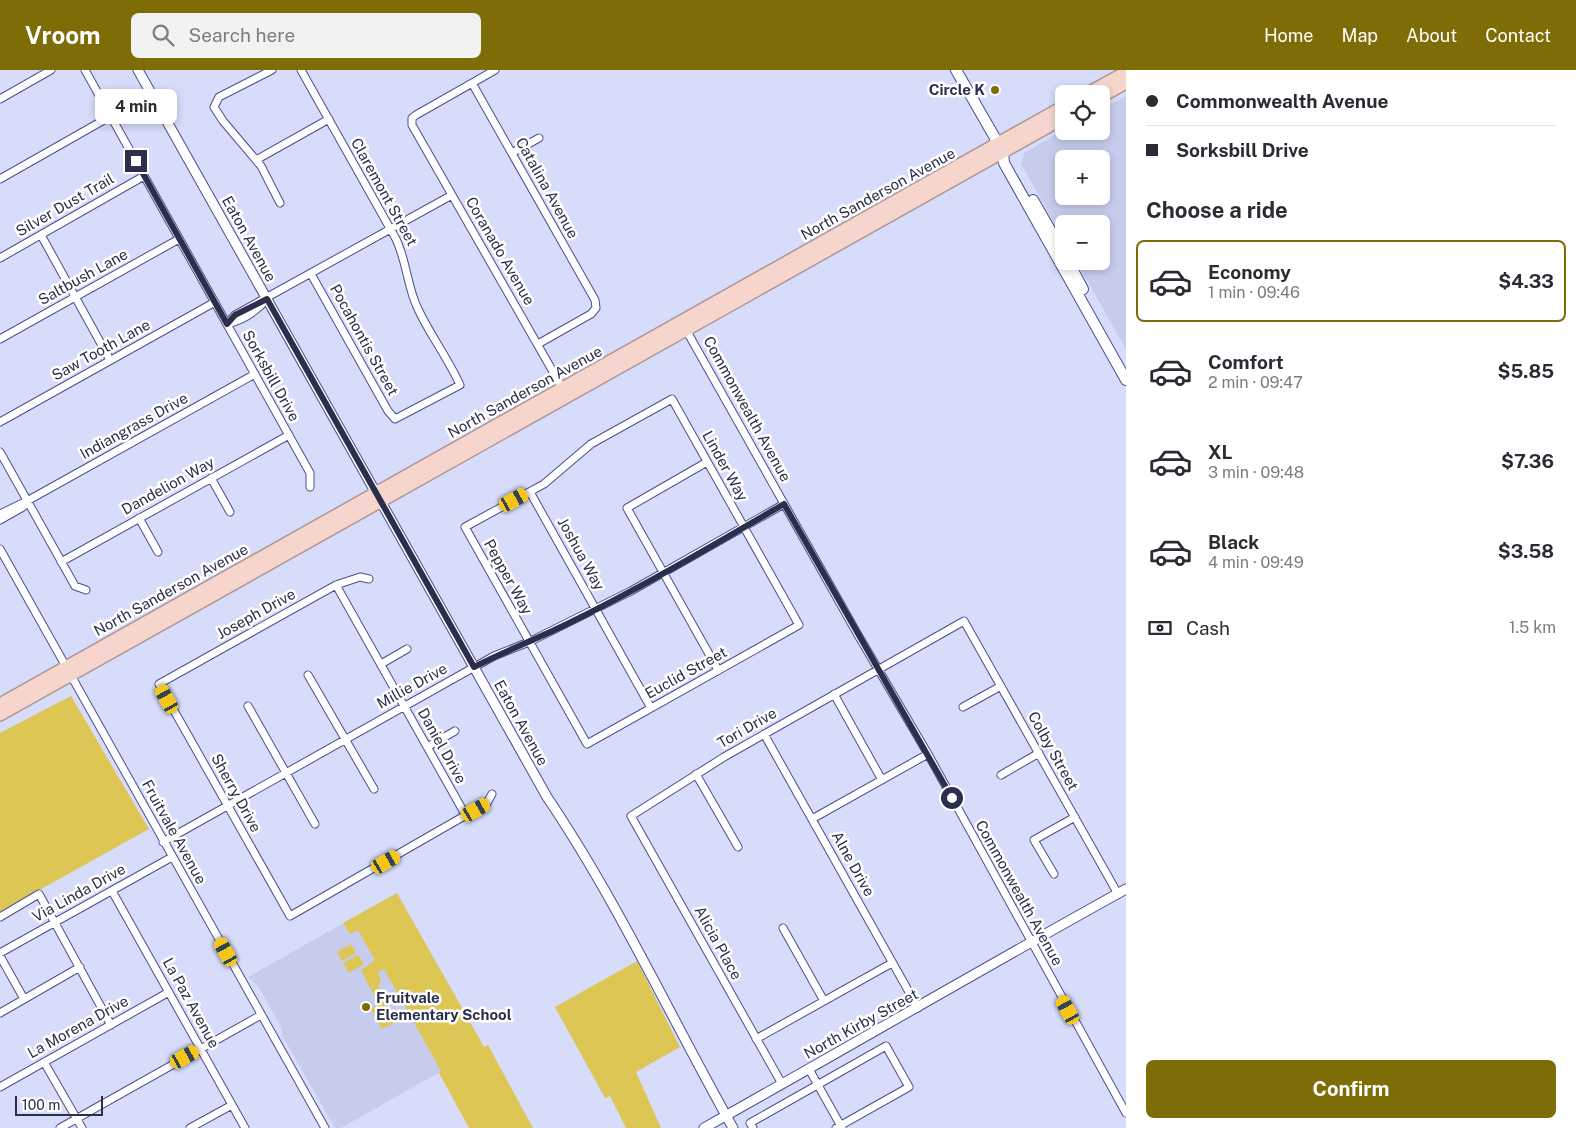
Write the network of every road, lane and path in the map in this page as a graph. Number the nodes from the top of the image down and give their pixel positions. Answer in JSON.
{"nodes":[{"id":1,"x":51,"y":70,"type":"edge"},
{"id":2,"x":85,"y":70,"type":"edge"},
{"id":3,"x":138,"y":70,"type":"edge"},
{"id":4,"x":272,"y":70,"type":"edge"},
{"id":5,"x":301,"y":70,"type":"edge"},
{"id":6,"x":495,"y":70,"type":"edge"},
{"id":7,"x":956,"y":70,"type":"edge"},
{"id":8,"x":1126,"y":72,"type":"edge"},
{"id":9,"x":472,"y":83,"type":"junction"},
{"id":10,"x":1126,"y":83,"type":"edge"},
{"id":11,"x":1102,"y":85,"type":"edge"},
{"id":12,"x":1110,"y":92,"type":"edge"},
{"id":13,"x":0,"y":99,"type":"edge"},
{"id":14,"x":1055,"y":112,"type":"edge"},
{"id":15,"x":111,"y":116,"type":"junction"},
{"id":16,"x":329,"y":119,"type":"junction"},
{"id":17,"x":1055,"y":122,"type":"edge"},
{"id":18,"x":539,"y":138,"type":"dead end"},
{"id":19,"x":1001,"y":148,"type":"junction"},
{"id":20,"x":512,"y":154,"type":"junction"},
{"id":21,"x":256,"y":160,"type":"junction"},
{"id":22,"x":144,"y":176,"type":"junction"},
{"id":23,"x":0,"y":179,"type":"edge"},
{"id":24,"x":452,"y":195,"type":"junction"},
{"id":25,"x":280,"y":203,"type":"dead end"},
{"id":26,"x":391,"y":229,"type":"junction"},
{"id":27,"x":41,"y":235,"type":"junction"},
{"id":28,"x":1055,"y":238,"type":"edge"},
{"id":29,"x":179,"y":239,"type":"junction"},
{"id":30,"x":0,"y":258,"type":"edge"},
{"id":31,"x":1073,"y":270,"type":"edge"},
{"id":32,"x":311,"y":274,"type":"junction"},
{"id":33,"x":75,"y":297,"type":"junction"},
{"id":34,"x":267,"y":299,"type":"junction"},
{"id":35,"x":215,"y":302,"type":"junction"},
{"id":36,"x":227,"y":324,"type":"junction"},
{"id":37,"x":684,"y":325,"type":"junction"},
{"id":38,"x":0,"y":339,"type":"edge"},
{"id":39,"x":538,"y":344,"type":"junction"},
{"id":40,"x":110,"y":360,"type":"junction"},
{"id":41,"x":1126,"y":366,"type":"edge"},
{"id":42,"x":255,"y":374,"type":"junction"},
{"id":43,"x":1126,"y":380,"type":"edge"},
{"id":44,"x":565,"y":392,"type":"junction"},
{"id":45,"x":395,"y":419,"type":"joint"},
{"id":46,"x":0,"y":422,"type":"edge"},
{"id":47,"x":289,"y":435,"type":"junction"},
{"id":48,"x":0,"y":452,"type":"edge"},
{"id":49,"x":707,"y":462,"type":"junction"},
{"id":50,"x":211,"y":478,"type":"junction"},
{"id":51,"x":310,"y":487,"type":"dead end"},
{"id":52,"x":530,"y":492,"type":"junction"},
{"id":53,"x":378,"y":497,"type":"junction"},
{"id":54,"x":27,"y":501,"type":"junction"},
{"id":55,"x":784,"y":504,"type":"junction"},
{"id":56,"x":230,"y":512,"type":"dead end"},
{"id":57,"x":0,"y":514,"type":"edge"},
{"id":58,"x":139,"y":518,"type":"junction"},
{"id":59,"x":0,"y":520,"type":"edge"},
{"id":60,"x":744,"y":528,"type":"junction"},
{"id":61,"x":0,"y":549,"type":"edge"},
{"id":62,"x":158,"y":552,"type":"dead end"},
{"id":63,"x":61,"y":562,"type":"junction"},
{"id":64,"x":663,"y":573,"type":"junction"},
{"id":65,"x":370,"y":578,"type":"dead end"},
{"id":66,"x":336,"y":585,"type":"junction"},
{"id":67,"x":86,"y":590,"type":"dead end"},
{"id":68,"x":596,"y":608,"type":"junction"},
{"id":69,"x":964,"y":621,"type":"joint"},
{"id":70,"x":799,"y":625,"type":"joint"},
{"id":71,"x":529,"y":642,"type":"junction"},
{"id":72,"x":407,"y":649,"type":"dead end"},
{"id":73,"x":381,"y":664,"type":"junction"},
{"id":74,"x":474,"y":667,"type":"junction"},
{"id":75,"x":879,"y":669,"type":"junction"},
{"id":76,"x":718,"y":670,"type":"junction"},
{"id":77,"x":69,"y":671,"type":"junction"},
{"id":78,"x":308,"y":675,"type":"dead end"},
{"id":79,"x":159,"y":684,"type":"joint"},
{"id":80,"x":1001,"y":686,"type":"junction"},
{"id":81,"x":834,"y":694,"type":"junction"},
{"id":82,"x":0,"y":704,"type":"edge"},
{"id":83,"x":404,"y":705,"type":"junction"},
{"id":84,"x":248,"y":706,"type":"dead end"},
{"id":85,"x":963,"y":707,"type":"dead end"},
{"id":86,"x":652,"y":708,"type":"junction"},
{"id":87,"x":0,"y":715,"type":"edge"},
{"id":88,"x":455,"y":731,"type":"dead end"},
{"id":89,"x":764,"y":734,"type":"junction"},
{"id":90,"x":345,"y":740,"type":"junction"},
{"id":91,"x":587,"y":744,"type":"joint"},
{"id":92,"x":427,"y":747,"type":"junction"},
{"id":93,"x":1039,"y":753,"type":"junction"},
{"id":94,"x":928,"y":754,"type":"junction"},
{"id":95,"x":286,"y":774,"type":"junction"},
{"id":96,"x":696,"y":774,"type":"junction"},
{"id":97,"x":1001,"y":775,"type":"dead end"},
{"id":98,"x":882,"y":780,"type":"junction"},
{"id":99,"x":374,"y":789,"type":"dead end"},
{"id":100,"x":492,"y":794,"type":"dead end"},
{"id":101,"x":228,"y":807,"type":"junction"},
{"id":102,"x":466,"y":816,"type":"junction"},
{"id":103,"x":630,"y":816,"type":"joint"},
{"id":104,"x":1075,"y":817,"type":"junction"},
{"id":105,"x":812,"y":819,"type":"junction"},
{"id":106,"x":315,"y":824,"type":"dead end"},
{"id":107,"x":163,"y":842,"type":"junction"},
{"id":108,"x":738,"y":847,"type":"dead end"},
{"id":109,"x":172,"y":857,"type":"junction"},
{"id":110,"x":1054,"y":874,"type":"dead end"},
{"id":111,"x":112,"y":891,"type":"junction"},
{"id":112,"x":1122,"y":891,"type":"edge"},
{"id":113,"x":0,"y":916,"type":"edge"},
{"id":114,"x":54,"y":922,"type":"junction"},
{"id":115,"x":783,"y":928,"type":"dead end"},
{"id":116,"x":1030,"y":941,"type":"junction"},
{"id":117,"x":0,"y":955,"type":"edge"},
{"id":118,"x":892,"y":963,"type":"junction"},
{"id":119,"x":80,"y":967,"type":"junction"},
{"id":120,"x":169,"y":992,"type":"junction"},
{"id":121,"x":24,"y":999,"type":"junction"},
{"id":122,"x":824,"y":1001,"type":"junction"},
{"id":123,"x":918,"y":1008,"type":"junction"},
{"id":124,"x":0,"y":1012,"type":"edge"},
{"id":125,"x":261,"y":1015,"type":"junction"},
{"id":126,"x":111,"y":1024,"type":"junction"},
{"id":127,"x":756,"y":1039,"type":"junction"},
{"id":128,"x":201,"y":1049,"type":"junction"},
{"id":129,"x":44,"y":1062,"type":"junction"},
{"id":130,"x":809,"y":1069,"type":"junction"},
{"id":131,"x":782,"y":1084,"type":"junction"},
{"id":132,"x":817,"y":1084,"type":"junction"},
{"id":133,"x":0,"y":1087,"type":"edge"},
{"id":134,"x":232,"y":1104,"type":"junction"},
{"id":135,"x":1126,"y":1113,"type":"edge"},
{"id":136,"x":726,"y":1116,"type":"junction"},
{"id":137,"x":76,"y":1118,"type":"junction"},
{"id":138,"x":840,"y":1127,"type":"edge"},
{"id":139,"x":60,"y":1128,"type":"edge"},
{"id":140,"x":82,"y":1128,"type":"edge"},
{"id":141,"x":190,"y":1128,"type":"edge"},
{"id":142,"x":245,"y":1128,"type":"edge"},
{"id":143,"x":325,"y":1128,"type":"edge"},
{"id":144,"x":704,"y":1128,"type":"edge"},
{"id":145,"x":732,"y":1128,"type":"edge"},
{"id":146,"x":753,"y":1128,"type":"edge"}],
"edges":[{"from":1,"to":13,"type":"street"},
{"from":2,"to":15,"type":"street","name":"Sorksbill Drive"},
{"from":3,"to":34,"type":"street","name":"Eaton Avenue"},
{"from":4,"to":21,"type":"street"},
{"from":5,"to":16,"type":"street","name":"Claremont Street"},
{"from":6,"to":9,"type":"street"},
{"from":7,"to":19,"type":"main road"},
{"from":8,"to":11,"type":"highway"},
{"from":9,"to":20,"type":"street","name":"Catalina Avenue"},
{"from":9,"to":24,"type":"street","name":"Coranado Avenue"},
{"from":10,"to":12,"type":"highway"},
{"from":14,"to":19,"type":"highway","name":"North Sanderson Avenue"},
{"from":15,"to":22,"type":"street","name":"Sorksbill Drive"},
{"from":15,"to":23,"type":"street"},
{"from":16,"to":21,"type":"street"},
{"from":16,"to":26,"type":"street","name":"Claremont Street"},
{"from":17,"to":19,"type":"highway","name":"North Sanderson Avenue"},
{"from":18,"to":20,"type":"street"},
{"from":19,"to":28,"type":"main road"},
{"from":19,"to":37,"type":"highway","name":"North Sanderson Avenue"},
{"from":19,"to":43,"type":"main road"},
{"from":20,"to":39,"type":"street","name":"Catalina Avenue"},
{"from":21,"to":25,"type":"street"},
{"from":22,"to":27,"type":"street","name":"Silver Dust Trail"},
{"from":22,"to":29,"type":"street","name":"Sorksbill Drive"},
{"from":24,"to":26,"type":"street"},
{"from":24,"to":39,"type":"street","name":"Coranado Avenue"},
{"from":26,"to":32,"type":"street"},
{"from":26,"to":45,"type":"street","name":"Claremont Street"},
{"from":27,"to":30,"type":"street","name":"Silver Dust Trail"},
{"from":27,"to":33,"type":"street"},
{"from":29,"to":33,"type":"street","name":"Saltbush Lane"},
{"from":29,"to":35,"type":"street","name":"Sorksbill Drive"},
{"from":31,"to":41,"type":"main road"},
{"from":32,"to":34,"type":"street"},
{"from":32,"to":45,"type":"street","name":"Pocahontis Street"},
{"from":33,"to":38,"type":"street","name":"Saltbush Lane"},
{"from":33,"to":40,"type":"street"},
{"from":34,"to":36,"type":"street"},
{"from":34,"to":53,"type":"street","name":"Eaton Avenue"},
{"from":35,"to":36,"type":"street","name":"Sorksbill Drive"},
{"from":35,"to":40,"type":"street","name":"Saw Tooth Lane"},
{"from":36,"to":42,"type":"street","name":"Sorksbill Drive"},
{"from":37,"to":44,"type":"highway","name":"North Sanderson Avenue"},
{"from":37,"to":55,"type":"street","name":"Commonwealth Avenue"},
{"from":39,"to":44,"type":"street","name":"Coranado Avenue"},
{"from":40,"to":46,"type":"street","name":"Saw Tooth Lane"},
{"from":42,"to":47,"type":"street","name":"Sorksbill Drive"},
{"from":42,"to":54,"type":"street","name":"Indiangrass Drive"},
{"from":44,"to":53,"type":"highway","name":"North Sanderson Avenue"},
{"from":47,"to":50,"type":"street","name":"Dandelion Way"},
{"from":47,"to":51,"type":"street","name":"Sorksbill Drive"},
{"from":48,"to":54,"type":"street"},
{"from":49,"to":52,"type":"street","name":"Linder Way"},
{"from":49,"to":60,"type":"street","name":"Linder Way"},
{"from":49,"to":64,"type":"street"},
{"from":50,"to":56,"type":"street"},
{"from":50,"to":58,"type":"street","name":"Dandelion Way"},
{"from":52,"to":68,"type":"street","name":"Joshua Way"},
{"from":52,"to":71,"type":"street","name":"Pepper Way"},
{"from":53,"to":74,"type":"street","name":"Eaton Avenue"},
{"from":53,"to":77,"type":"highway","name":"North Sanderson Avenue"},
{"from":54,"to":57,"type":"street","name":"Indiangrass Drive"},
{"from":54,"to":59,"type":"street","name":"Indiangrass Drive"},
{"from":54,"to":63,"type":"street"},
{"from":55,"to":60,"type":"street","name":"Millie Drive"},
{"from":55,"to":75,"type":"street","name":"Commonwealth Avenue"},
{"from":58,"to":62,"type":"street"},
{"from":58,"to":63,"type":"street","name":"Dandelion Way"},
{"from":60,"to":64,"type":"street","name":"Millie Drive"},
{"from":60,"to":70,"type":"street","name":"Linder Way"},
{"from":61,"to":77,"type":"street","name":"Fruitvale Avenue"},
{"from":63,"to":67,"type":"street"},
{"from":64,"to":68,"type":"street","name":"Millie Drive"},
{"from":64,"to":76,"type":"street"},
{"from":65,"to":66,"type":"street","name":"Joseph Drive"},
{"from":66,"to":73,"type":"street","name":"Daniel Drive"},
{"from":66,"to":79,"type":"street","name":"Joseph Drive"},
{"from":68,"to":71,"type":"street","name":"Millie Drive"},
{"from":68,"to":86,"type":"street","name":"Joshua Way"},
{"from":69,"to":75,"type":"street","name":"Tori Drive"},
{"from":69,"to":80,"type":"street","name":"Colby Street"},
{"from":70,"to":76,"type":"street","name":"Euclid Street"},
{"from":71,"to":74,"type":"street","name":"Millie Drive"},
{"from":71,"to":91,"type":"street","name":"Pepper Way"},
{"from":72,"to":73,"type":"street"},
{"from":73,"to":83,"type":"street","name":"Daniel Drive"},
{"from":74,"to":83,"type":"street","name":"Millie Drive"},
{"from":74,"to":136,"type":"street","name":"Eaton Avenue"},
{"from":75,"to":81,"type":"street","name":"Tori Drive"},
{"from":75,"to":94,"type":"street","name":"Commonwealth Avenue"},
{"from":76,"to":86,"type":"street","name":"Euclid Street"},
{"from":77,"to":82,"type":"highway","name":"North Sanderson Avenue"},
{"from":77,"to":87,"type":"highway","name":"North Sanderson Avenue"},
{"from":77,"to":107,"type":"street","name":"Fruitvale Avenue"},
{"from":78,"to":90,"type":"street"},
{"from":79,"to":101,"type":"street","name":"Sherry Drive"},
{"from":80,"to":85,"type":"street"},
{"from":80,"to":93,"type":"street","name":"Colby Street"},
{"from":81,"to":89,"type":"street","name":"Tori Drive"},
{"from":81,"to":98,"type":"street"},
{"from":83,"to":90,"type":"street","name":"Millie Drive"},
{"from":83,"to":92,"type":"street","name":"Daniel Drive"},
{"from":84,"to":95,"type":"street"},
{"from":86,"to":91,"type":"street","name":"Euclid Street"},
{"from":88,"to":92,"type":"street"},
{"from":89,"to":96,"type":"street","name":"Tori Drive"},
{"from":89,"to":105,"type":"street","name":"Alne Drive"},
{"from":90,"to":95,"type":"street","name":"Millie Drive"},
{"from":90,"to":99,"type":"street"},
{"from":92,"to":102,"type":"street","name":"Daniel Drive"},
{"from":93,"to":97,"type":"street"},
{"from":93,"to":104,"type":"street","name":"Colby Street"},
{"from":94,"to":98,"type":"street"},
{"from":94,"to":116,"type":"street","name":"Commonwealth Avenue"},
{"from":95,"to":101,"type":"street","name":"Millie Drive"},
{"from":95,"to":106,"type":"street"},
{"from":96,"to":103,"type":"street","name":"Tori Drive"},
{"from":96,"to":108,"type":"street"},
{"from":98,"to":105,"type":"street"},
{"from":100,"to":102,"type":"street"},
{"from":101,"to":102,"type":"street","name":"Sherry Drive"},
{"from":101,"to":107,"type":"street","name":"Millie Drive"},
{"from":103,"to":127,"type":"street","name":"Alicia Place"},
{"from":104,"to":110,"type":"street"},
{"from":104,"to":112,"type":"street","name":"Colby Street"},
{"from":105,"to":118,"type":"street","name":"Alne Drive"},
{"from":107,"to":109,"type":"street","name":"Fruitvale Avenue"},
{"from":109,"to":111,"type":"street","name":"Via Linda Drive"},
{"from":109,"to":125,"type":"street","name":"Fruitvale Avenue"},
{"from":111,"to":114,"type":"street","name":"Via Linda Drive"},
{"from":111,"to":120,"type":"street","name":"La Paz Avenue"},
{"from":112,"to":116,"type":"street","name":"North Kirby Street"},
{"from":113,"to":114,"type":"street"},
{"from":114,"to":117,"type":"street","name":"Via Linda Drive"},
{"from":114,"to":119,"type":"street"},
{"from":115,"to":122,"type":"street"},
{"from":116,"to":123,"type":"street","name":"North Kirby Street"},
{"from":116,"to":135,"type":"street","name":"Commonwealth Avenue"},
{"from":117,"to":121,"type":"street"},
{"from":118,"to":122,"type":"street"},
{"from":118,"to":123,"type":"street","name":"Alne Drive"},
{"from":119,"to":121,"type":"street"},
{"from":119,"to":126,"type":"street"},
{"from":120,"to":126,"type":"street","name":"La Morena Drive"},
{"from":120,"to":128,"type":"street","name":"La Paz Avenue"},
{"from":121,"to":124,"type":"street"},
{"from":122,"to":127,"type":"street"},
{"from":123,"to":130,"type":"street","name":"North Kirby Street"},
{"from":125,"to":128,"type":"street"},
{"from":125,"to":143,"type":"street","name":"Fruitvale Avenue"},
{"from":126,"to":129,"type":"street","name":"La Morena Drive"},
{"from":127,"to":131,"type":"street","name":"Alicia Place"},
{"from":128,"to":134,"type":"street","name":"La Paz Avenue"},
{"from":128,"to":137,"type":"street"},
{"from":129,"to":133,"type":"street","name":"La Morena Drive"},
{"from":129,"to":137,"type":"street"},
{"from":130,"to":131,"type":"street","name":"North Kirby Street"},
{"from":130,"to":132,"type":"street"},
{"from":131,"to":136,"type":"street","name":"North Kirby Street"},
{"from":132,"to":138,"type":"street"},
{"from":132,"to":138,"type":"street"},
{"from":132,"to":146,"type":"street"},
{"from":134,"to":141,"type":"street"},
{"from":134,"to":142,"type":"street","name":"La Paz Avenue"},
{"from":136,"to":144,"type":"street","name":"North Kirby Street"},
{"from":136,"to":145,"type":"street","name":"Eaton Avenue"},
{"from":137,"to":139,"type":"street"},
{"from":137,"to":140,"type":"street"}]}
